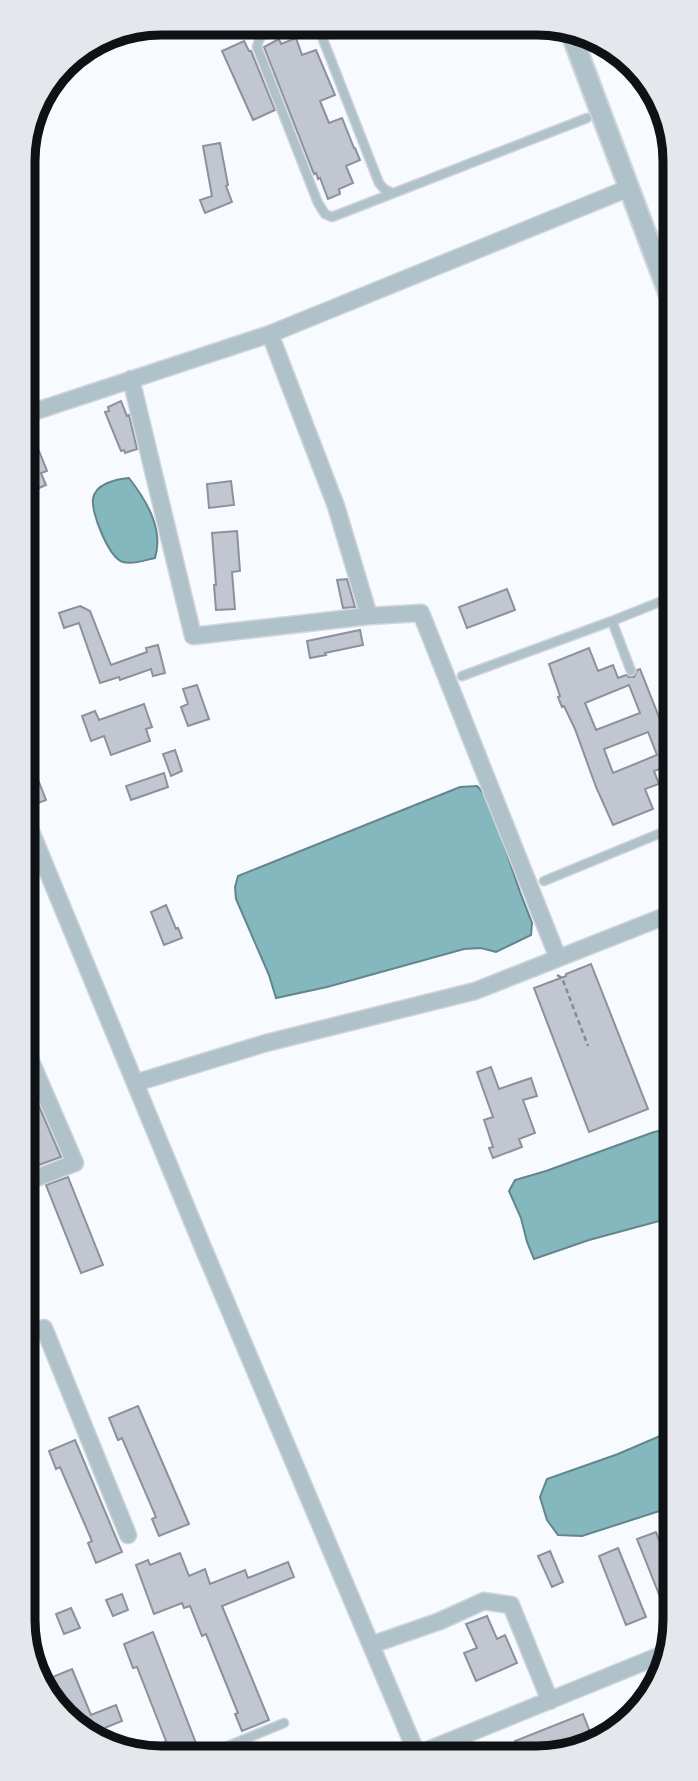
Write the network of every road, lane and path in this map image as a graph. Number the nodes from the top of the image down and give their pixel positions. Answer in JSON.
{"nodes":[{"id":1,"x":262,"y":35,"type":"edge"},
{"id":2,"x":321,"y":35,"type":"edge"},
{"id":3,"x":574,"y":41,"type":"edge"},
{"id":4,"x":587,"y":118,"type":"dead end"},
{"id":5,"x":629,"y":188,"type":"junction"},
{"id":6,"x":392,"y":194,"type":"junction"},
{"id":7,"x":663,"y":279,"type":"edge"},
{"id":8,"x":270,"y":334,"type":"junction"},
{"id":9,"x":131,"y":379,"type":"junction"},
{"id":10,"x":35,"y":411,"type":"edge"},
{"id":11,"x":663,"y":601,"type":"edge"},
{"id":12,"x":369,"y":616,"type":"junction"},
{"id":13,"x":612,"y":621,"type":"junction"},
{"id":14,"x":631,"y":671,"type":"dead end"},
{"id":15,"x":462,"y":676,"type":"dead end"},
{"id":16,"x":663,"y":832,"type":"edge"},
{"id":17,"x":35,"y":841,"type":"edge"},
{"id":18,"x":544,"y":881,"type":"dead end"},
{"id":19,"x":663,"y":917,"type":"edge"},
{"id":20,"x":550,"y":961,"type":"junction"},
{"id":21,"x":588,"y":1045,"type":"dead end"},
{"id":22,"x":35,"y":1074,"type":"edge"},
{"id":23,"x":135,"y":1083,"type":"junction"},
{"id":24,"x":35,"y":1179,"type":"edge"},
{"id":25,"x":35,"y":1332,"type":"edge"},
{"id":26,"x":128,"y":1535,"type":"dead end"},
{"id":27,"x":371,"y":1645,"type":"junction"},
{"id":28,"x":657,"y":1656,"type":"edge"},
{"id":29,"x":550,"y":1700,"type":"junction"},
{"id":30,"x":284,"y":1723,"type":"dead end"},
{"id":31,"x":228,"y":1746,"type":"edge"},
{"id":32,"x":414,"y":1746,"type":"edge"},
{"id":33,"x":437,"y":1746,"type":"edge"}],
"edges":[{"from":1,"to":6,"type":"lane"},
{"from":2,"to":6,"type":"lane"},
{"from":3,"to":5,"type":"street"},
{"from":4,"to":6,"type":"lane"},
{"from":5,"to":7,"type":"street"},
{"from":5,"to":8,"type":"street"},
{"from":8,"to":9,"type":"street"},
{"from":8,"to":12,"type":"street"},
{"from":9,"to":10,"type":"street"},
{"from":9,"to":12,"type":"street"},
{"from":11,"to":13,"type":"lane"},
{"from":12,"to":20,"type":"street"},
{"from":13,"to":14,"type":"lane"},
{"from":13,"to":15,"type":"lane"},
{"from":16,"to":18,"type":"lane"},
{"from":17,"to":23,"type":"street"},
{"from":19,"to":20,"type":"street"},
{"from":20,"to":21,"type":"path"},
{"from":20,"to":23,"type":"street"},
{"from":22,"to":24,"type":"street"},
{"from":23,"to":27,"type":"street"},
{"from":25,"to":26,"type":"street"},
{"from":27,"to":29,"type":"street"},
{"from":27,"to":32,"type":"street"},
{"from":28,"to":29,"type":"street"},
{"from":29,"to":33,"type":"street"},
{"from":30,"to":31,"type":"lane"}]}
